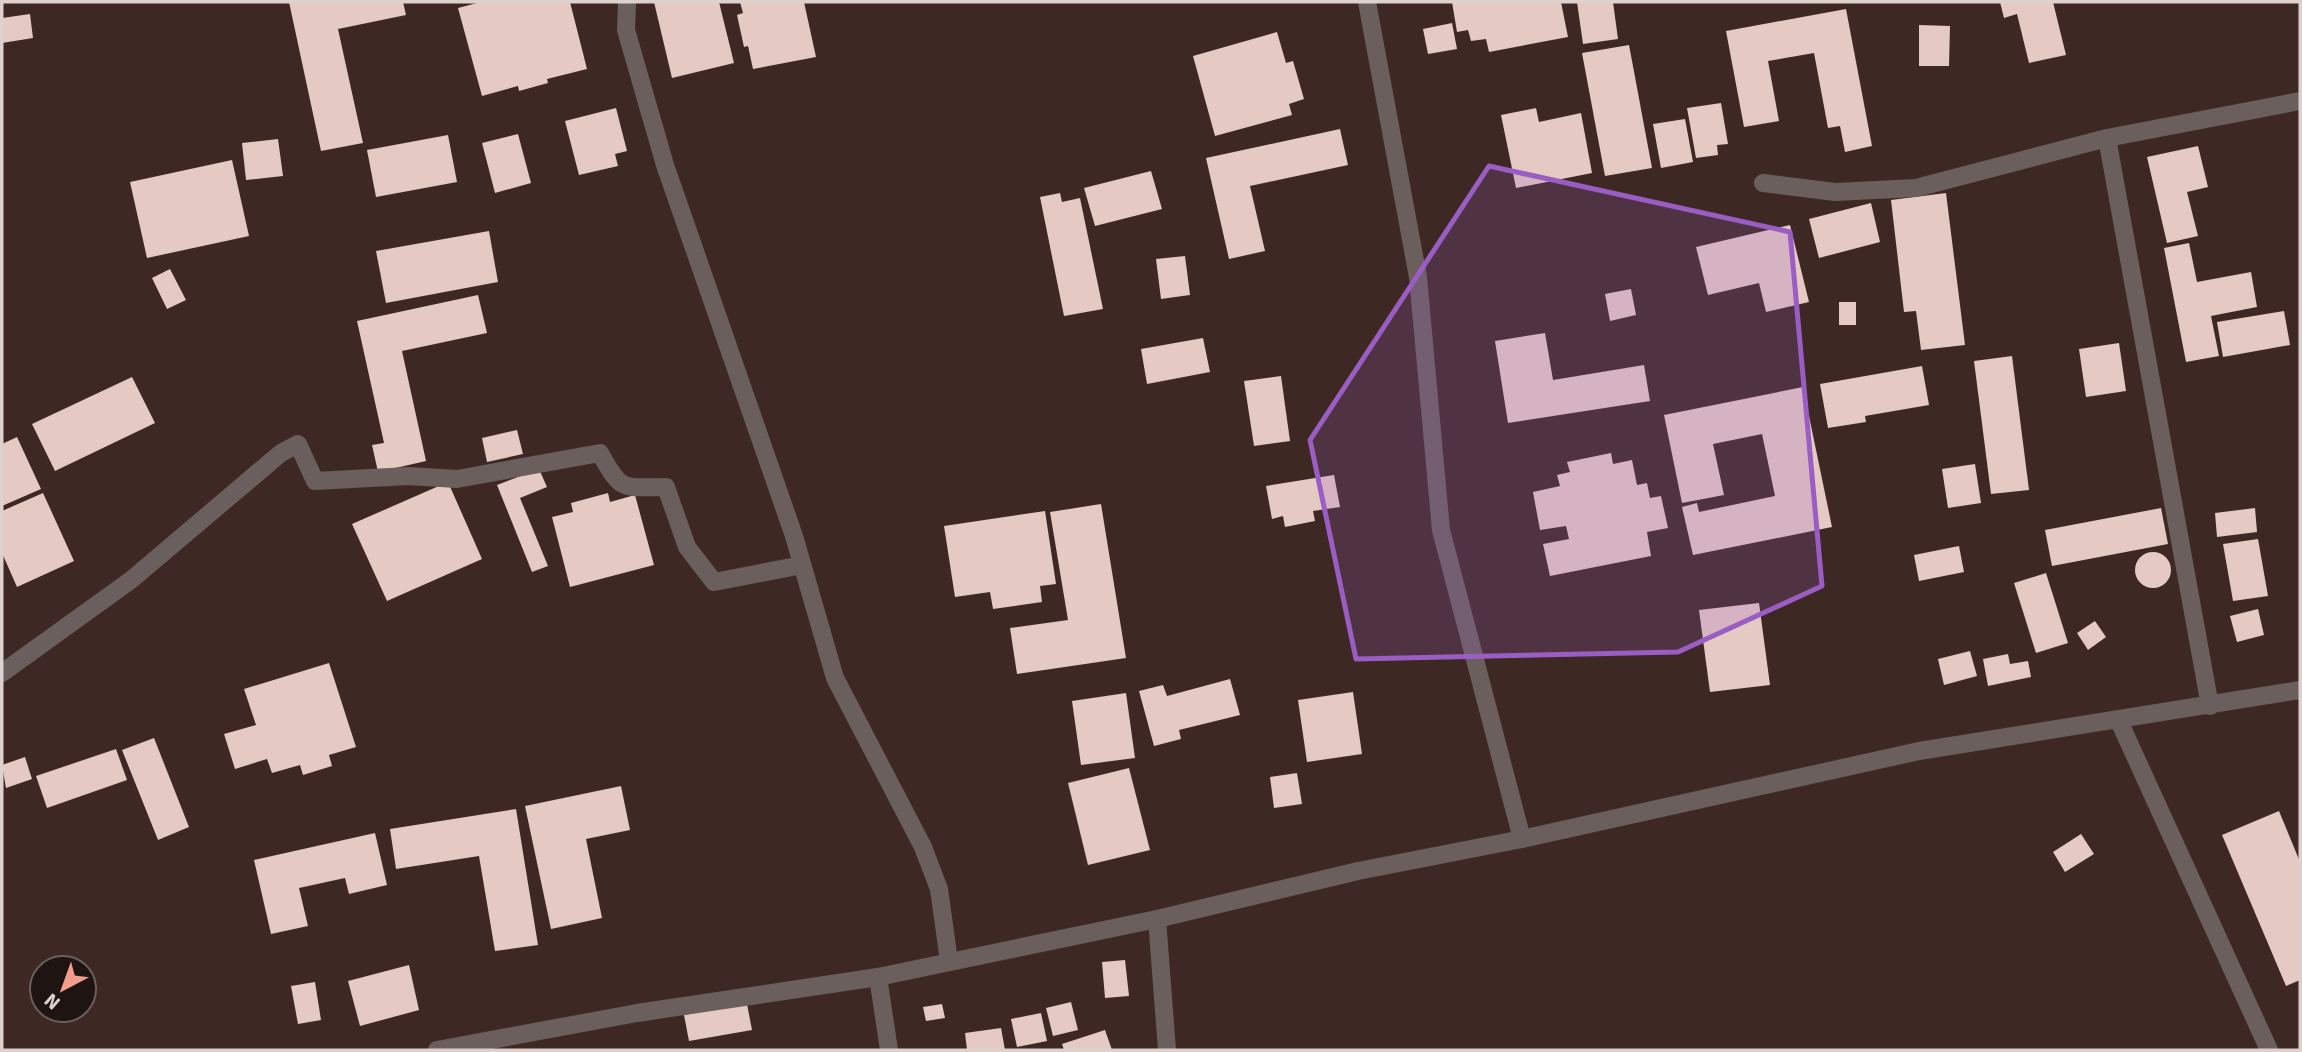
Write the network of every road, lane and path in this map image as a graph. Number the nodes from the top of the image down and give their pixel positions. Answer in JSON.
{"nodes":[{"id":1,"x":627,"y":2,"type":"edge"},
{"id":2,"x":1367,"y":2,"type":"edge"},
{"id":3,"x":2300,"y":101,"type":"edge"},
{"id":4,"x":2107,"y":138,"type":"junction"},
{"id":5,"x":1763,"y":183,"type":"dead end"},
{"id":6,"x":802,"y":565,"type":"junction"},
{"id":7,"x":2,"y":673,"type":"edge"},
{"id":8,"x":2300,"y":690,"type":"edge"},
{"id":9,"x":2210,"y":706,"type":"junction"},
{"id":10,"x":2119,"y":721,"type":"junction"},
{"id":11,"x":1522,"y":839,"type":"junction"},
{"id":12,"x":1157,"y":919,"type":"junction"},
{"id":13,"x":949,"y":961,"type":"junction"},
{"id":14,"x":878,"y":977,"type":"junction"},
{"id":15,"x":438,"y":1050,"type":"edge"},
{"id":16,"x":889,"y":1050,"type":"edge"},
{"id":17,"x":1167,"y":1050,"type":"edge"},
{"id":18,"x":2269,"y":1050,"type":"edge"}],
"edges":[{"from":1,"to":6,"type":"street"},
{"from":2,"to":11,"type":"street"},
{"from":3,"to":4,"type":"street"},
{"from":4,"to":5,"type":"street"},
{"from":4,"to":9,"type":"street"},
{"from":6,"to":7,"type":"street"},
{"from":6,"to":13,"type":"street"},
{"from":8,"to":9,"type":"street"},
{"from":9,"to":10,"type":"street"},
{"from":10,"to":11,"type":"street"},
{"from":10,"to":18,"type":"street"},
{"from":11,"to":12,"type":"street"},
{"from":12,"to":13,"type":"street"},
{"from":12,"to":17,"type":"street"},
{"from":13,"to":14,"type":"street"},
{"from":14,"to":15,"type":"street"},
{"from":14,"to":16,"type":"street"}]}
